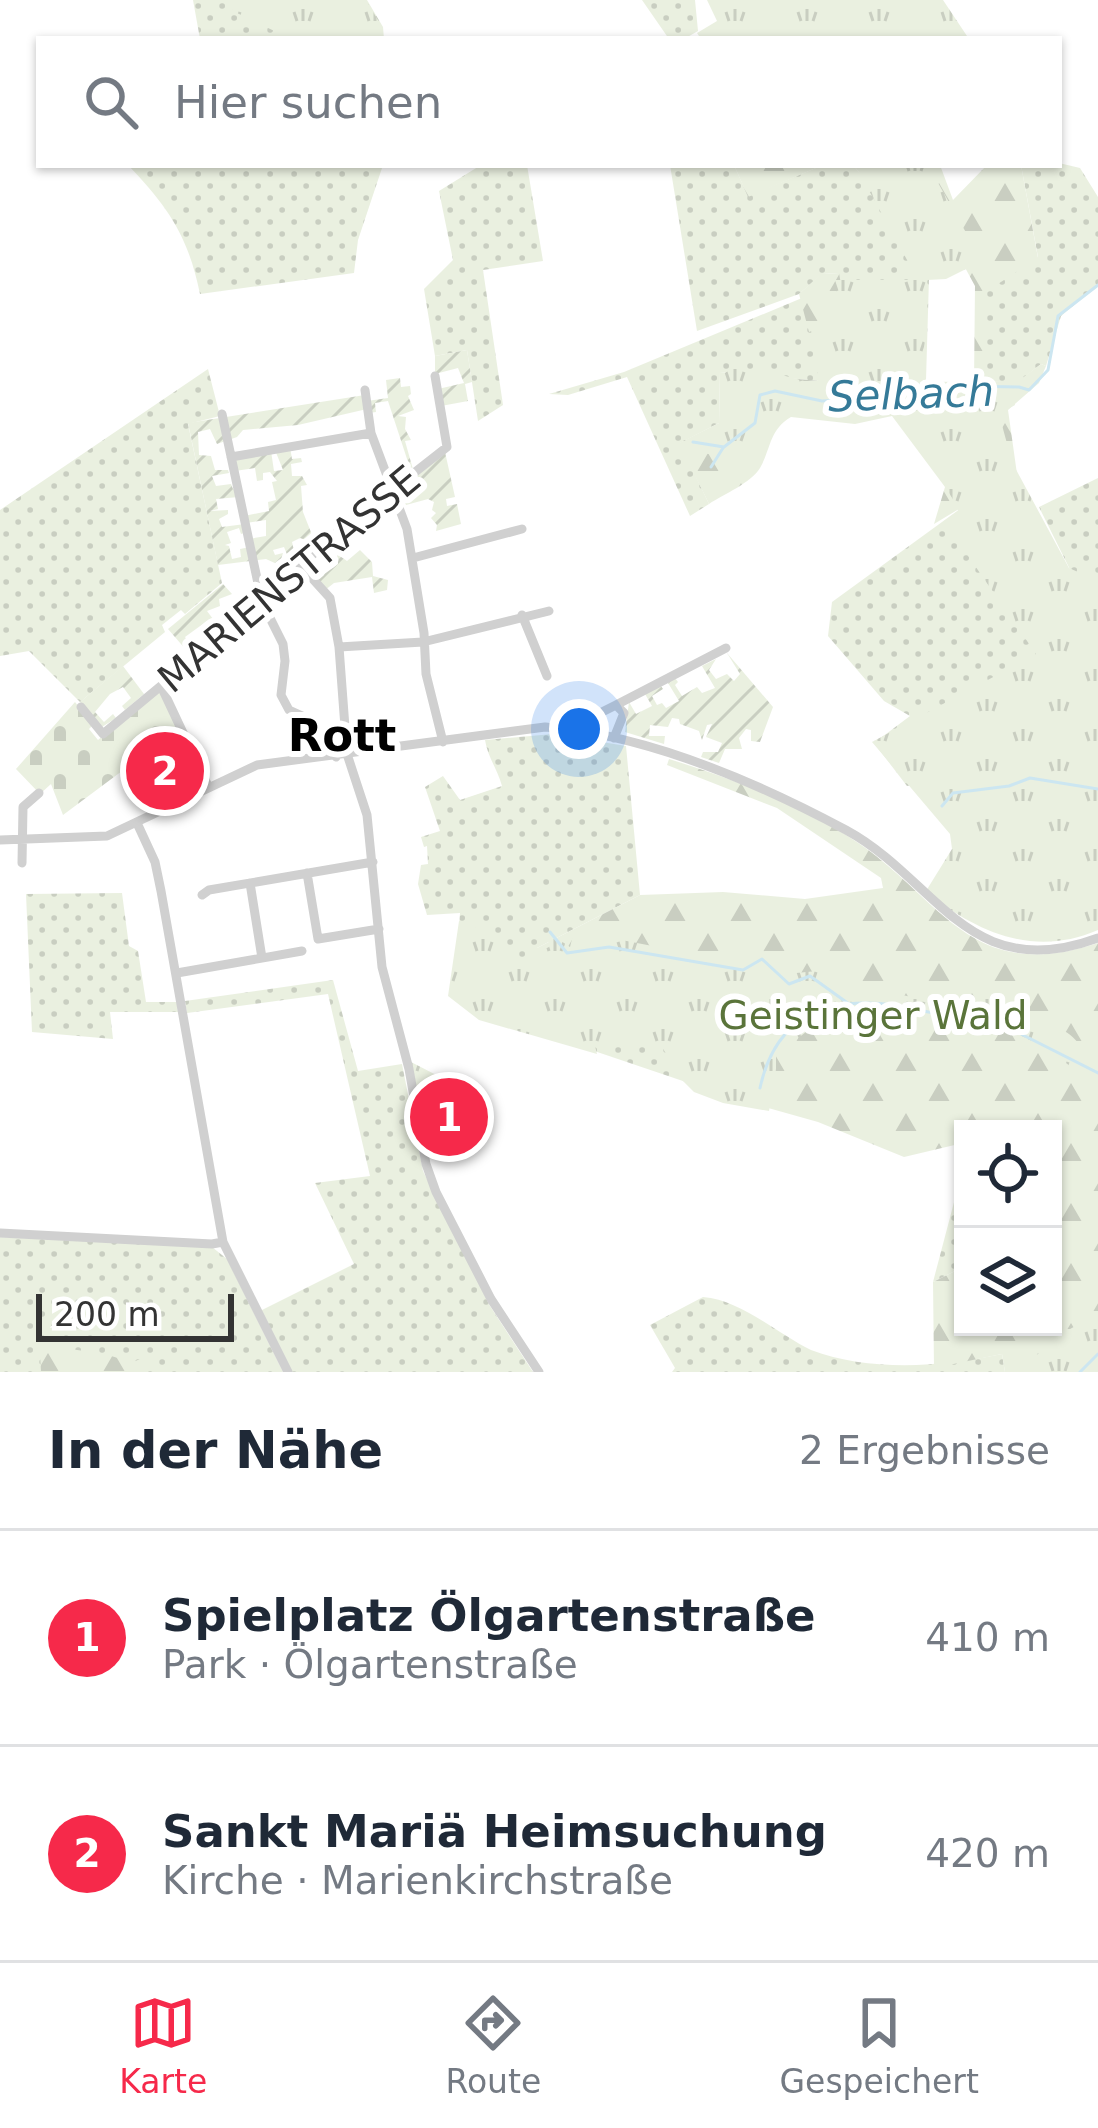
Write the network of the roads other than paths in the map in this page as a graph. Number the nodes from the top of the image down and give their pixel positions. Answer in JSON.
{"nodes":[{"id":1,"x":435,"y":376,"type":"dead end"},
{"id":2,"x":365,"y":389,"type":"dead end"},
{"id":3,"x":222,"y":414,"type":"dead end"},
{"id":4,"x":371,"y":433,"type":"junction"},
{"id":5,"x":231,"y":457,"type":"junction"},
{"id":6,"x":392,"y":489,"type":"junction"},
{"id":7,"x":522,"y":530,"type":"dead end"},
{"id":8,"x":413,"y":558,"type":"junction"},
{"id":9,"x":301,"y":566,"type":"junction"},
{"id":10,"x":262,"y":602,"type":"junction"},
{"id":11,"x":549,"y":611,"type":"dead end"},
{"id":12,"x":522,"y":615,"type":"junction"},
{"id":13,"x":423,"y":642,"type":"junction"},
{"id":14,"x":339,"y":647,"type":"junction"},
{"id":15,"x":726,"y":648,"type":"dead end"},
{"id":16,"x":547,"y":676,"type":"dead end"},
{"id":17,"x":161,"y":686,"type":"junction"},
{"id":18,"x":616,"y":705,"type":"junction"},
{"id":19,"x":81,"y":706,"type":"dead end"},
{"id":20,"x":584,"y":731,"type":"junction"},
{"id":21,"x":614,"y":738,"type":"junction"},
{"id":22,"x":443,"y":742,"type":"junction"},
{"id":23,"x":341,"y":756,"type":"junction"},
{"id":24,"x":208,"y":786,"type":"junction"},
{"id":25,"x":39,"y":793,"type":"dead end"},
{"id":26,"x":137,"y":823,"type":"junction"},
{"id":27,"x":22,"y":839,"type":"junction"},
{"id":28,"x":0,"y":840,"type":"edge"},
{"id":29,"x":22,"y":862,"type":"dead end"},
{"id":30,"x":373,"y":862,"type":"junction"},
{"id":31,"x":307,"y":873,"type":"junction"},
{"id":32,"x":250,"y":883,"type":"junction"},
{"id":33,"x":202,"y":896,"type":"dead end"},
{"id":34,"x":379,"y":929,"type":"junction"},
{"id":35,"x":1098,"y":938,"type":"edge"},
{"id":36,"x":302,"y":951,"type":"dead end"},
{"id":37,"x":262,"y":958,"type":"junction"},
{"id":38,"x":177,"y":973,"type":"junction"},
{"id":39,"x":0,"y":1233,"type":"edge"},
{"id":40,"x":223,"y":1242,"type":"junction"},
{"id":41,"x":288,"y":1372,"type":"edge"},
{"id":42,"x":539,"y":1372,"type":"edge"}],
"edges":[{"from":1,"to":6,"type":"street","name":"MARIENSTRASSE"},
{"from":2,"to":4,"type":"street"},
{"from":3,"to":5,"type":"street"},
{"from":4,"to":5,"type":"street"},
{"from":4,"to":6,"type":"street"},
{"from":5,"to":10,"type":"street"},
{"from":6,"to":8,"type":"street"},
{"from":6,"to":9,"type":"street","name":"MARIENSTRASSE"},
{"from":7,"to":8,"type":"street"},
{"from":8,"to":13,"type":"street"},
{"from":9,"to":10,"type":"street","name":"MARIENSTRASSE"},
{"from":9,"to":14,"type":"street"},
{"from":10,"to":17,"type":"street","name":"MARIENSTRASSE"},
{"from":10,"to":23,"type":"street"},
{"from":11,"to":12,"type":"street"},
{"from":12,"to":13,"type":"street"},
{"from":12,"to":16,"type":"street"},
{"from":13,"to":14,"type":"street"},
{"from":13,"to":22,"type":"street"},
{"from":14,"to":23,"type":"street"},
{"from":15,"to":18,"type":"street"},
{"from":17,"to":19,"type":"street","name":"MARIENSTRASSE"},
{"from":17,"to":24,"type":"street"},
{"from":18,"to":20,"type":"street"},
{"from":18,"to":21,"type":"street"},
{"from":20,"to":21,"type":"street"},
{"from":20,"to":22,"type":"street"},
{"from":21,"to":35,"type":"street"},
{"from":22,"to":23,"type":"street"},
{"from":23,"to":24,"type":"street"},
{"from":23,"to":30,"type":"street"},
{"from":24,"to":26,"type":"street"},
{"from":25,"to":27,"type":"street"},
{"from":26,"to":27,"type":"street"},
{"from":26,"to":38,"type":"street"},
{"from":27,"to":28,"type":"street"},
{"from":27,"to":29,"type":"street"},
{"from":30,"to":31,"type":"street"},
{"from":30,"to":34,"type":"street"},
{"from":31,"to":32,"type":"street"},
{"from":31,"to":34,"type":"street"},
{"from":32,"to":33,"type":"street"},
{"from":32,"to":37,"type":"street"},
{"from":34,"to":42,"type":"street"},
{"from":36,"to":37,"type":"street"},
{"from":37,"to":38,"type":"street"},
{"from":38,"to":40,"type":"street"},
{"from":39,"to":40,"type":"street"},
{"from":40,"to":41,"type":"street"}]}
